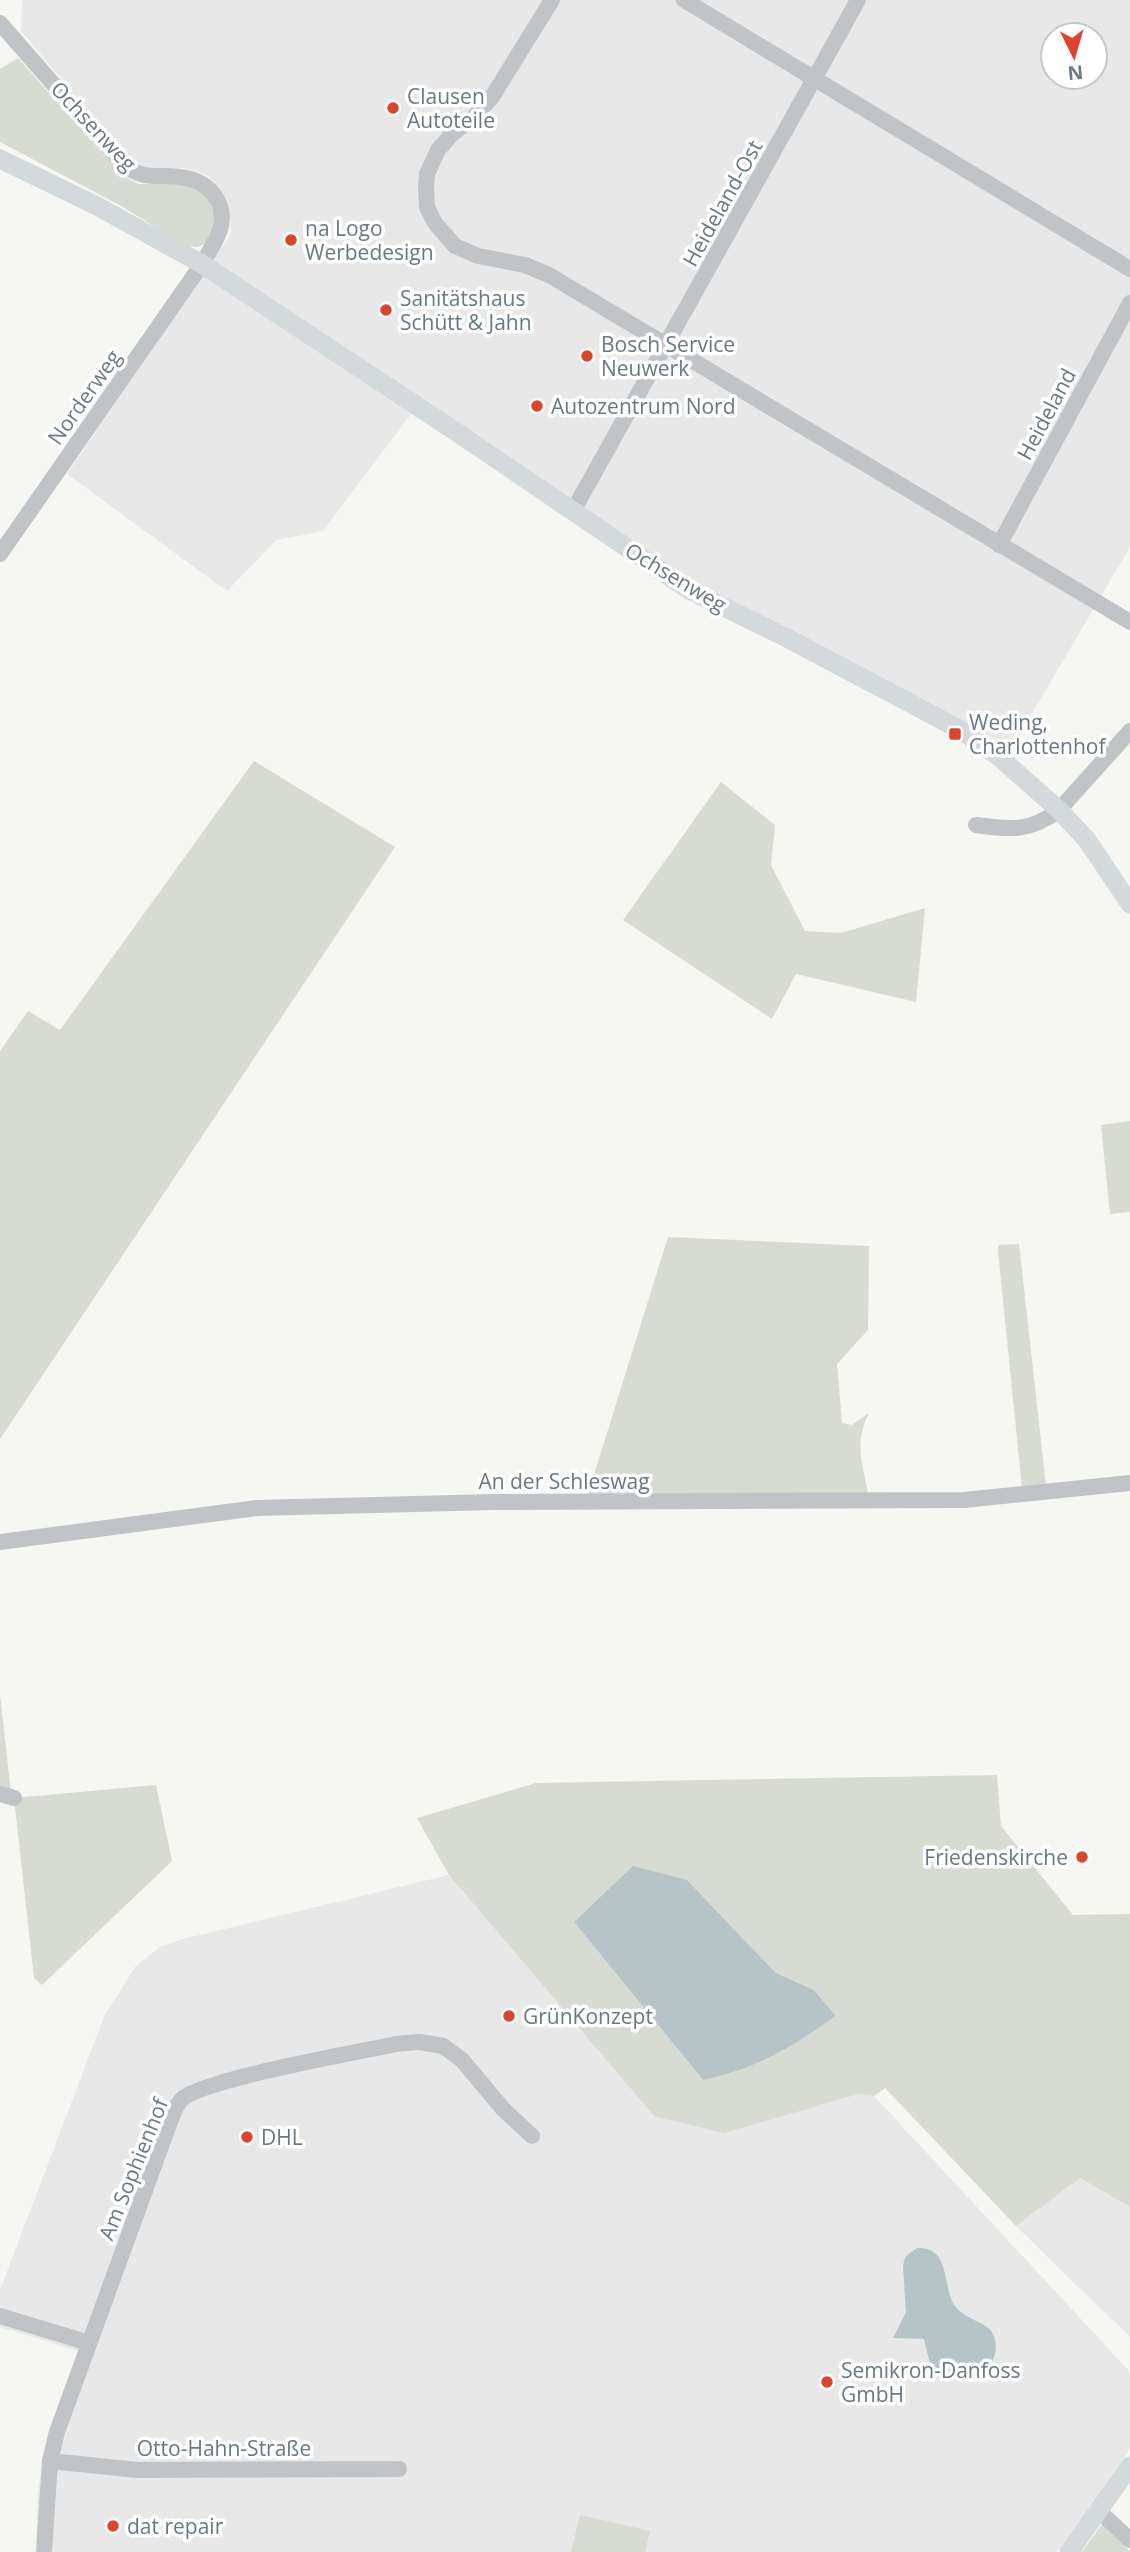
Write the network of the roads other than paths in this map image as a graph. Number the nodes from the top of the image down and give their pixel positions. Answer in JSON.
{"nodes":[{"id":1,"x":552,"y":0,"type":"edge"},
{"id":2,"x":684,"y":0,"type":"edge"},
{"id":3,"x":858,"y":0,"type":"edge"},
{"id":4,"x":0,"y":23,"type":"edge"},
{"id":5,"x":814,"y":80,"type":"junction"},
{"id":6,"x":0,"y":159,"type":"edge"},
{"id":7,"x":202,"y":264,"type":"junction"},
{"id":8,"x":1130,"y":269,"type":"edge"},
{"id":9,"x":1130,"y":303,"type":"edge"},
{"id":10,"x":667,"y":346,"type":"junction"},
{"id":11,"x":573,"y":511,"type":"junction"},
{"id":12,"x":999,"y":545,"type":"junction"},
{"id":13,"x":0,"y":554,"type":"edge"},
{"id":14,"x":1130,"y":622,"type":"edge"},
{"id":15,"x":1130,"y":731,"type":"edge"},
{"id":16,"x":1116,"y":747,"type":"junction"},
{"id":17,"x":1130,"y":758,"type":"edge"},
{"id":18,"x":1059,"y":810,"type":"junction"},
{"id":19,"x":976,"y":825,"type":"dead end"},
{"id":20,"x":1130,"y":904,"type":"edge"},
{"id":21,"x":1130,"y":1483,"type":"edge"},
{"id":22,"x":0,"y":1542,"type":"edge"},
{"id":23,"x":532,"y":2136,"type":"dead end"},
{"id":24,"x":0,"y":2316,"type":"edge"},
{"id":25,"x":89,"y":2343,"type":"junction"},
{"id":26,"x":50,"y":2461,"type":"junction"},
{"id":27,"x":1130,"y":2466,"type":"edge"},
{"id":28,"x":399,"y":2469,"type":"dead end"},
{"id":29,"x":1098,"y":2510,"type":"junction"},
{"id":30,"x":1130,"y":2540,"type":"edge"},
{"id":31,"x":44,"y":2552,"type":"edge"},
{"id":32,"x":1069,"y":2552,"type":"edge"}],
"edges":[{"from":1,"to":10,"type":"street"},
{"from":2,"to":5,"type":"street"},
{"from":3,"to":5,"type":"street","name":"Heideland-Ost"},
{"from":4,"to":7,"type":"street","name":"Ochsenweg"},
{"from":5,"to":8,"type":"street"},
{"from":5,"to":10,"type":"street","name":"Heideland-Ost"},
{"from":6,"to":7,"type":"main road","name":"Ochsenweg"},
{"from":7,"to":11,"type":"main road","name":"Ochsenweg"},
{"from":7,"to":13,"type":"street","name":"Norderweg"},
{"from":9,"to":12,"type":"street","name":"Heideland"},
{"from":10,"to":11,"type":"street","name":"Heideland-Ost"},
{"from":10,"to":12,"type":"street"},
{"from":11,"to":18,"type":"main road","name":"Ochsenweg"},
{"from":12,"to":14,"type":"street"},
{"from":15,"to":16,"type":"street"},
{"from":16,"to":17,"type":"street"},
{"from":16,"to":18,"type":"street"},
{"from":18,"to":19,"type":"street"},
{"from":18,"to":20,"type":"main road","name":"Ochsenweg"},
{"from":21,"to":22,"type":"street","name":"An der Schleswag"},
{"from":23,"to":25,"type":"street","name":"Am Sophienhof"},
{"from":24,"to":25,"type":"street"},
{"from":25,"to":26,"type":"street","name":"Am Sophienhof"},
{"from":26,"to":28,"type":"street","name":"Otto-Hahn-Straße"},
{"from":26,"to":31,"type":"street","name":"Am Sophienhof"},
{"from":27,"to":29,"type":"main road"},
{"from":29,"to":30,"type":"street"},
{"from":29,"to":32,"type":"main road"}]}
